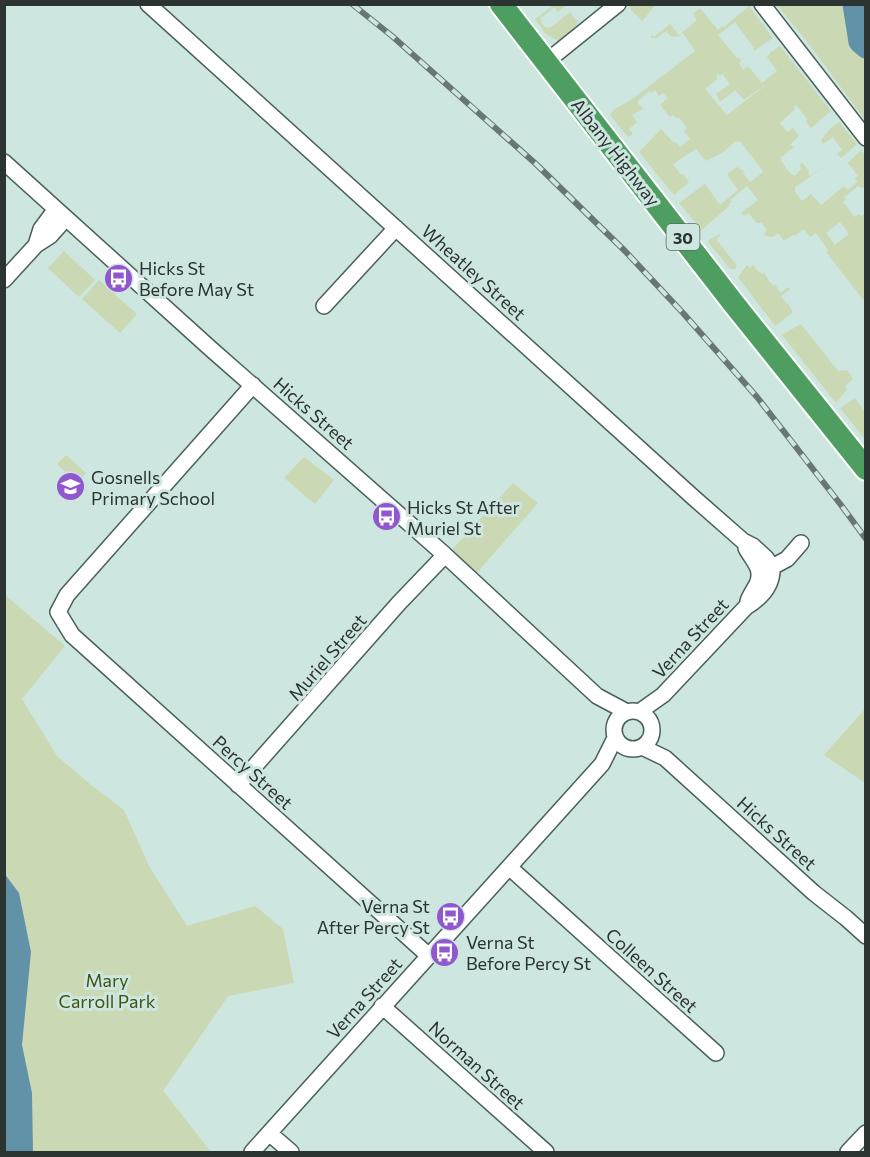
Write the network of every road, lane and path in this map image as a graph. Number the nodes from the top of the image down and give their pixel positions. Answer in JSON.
{"nodes":[{"id":1,"x":148,"y":4,"type":"edge"},
{"id":2,"x":501,"y":4,"type":"edge"},
{"id":3,"x":618,"y":4,"type":"edge"},
{"id":4,"x":762,"y":4,"type":"edge"},
{"id":5,"x":546,"y":62,"type":"junction"},
{"id":6,"x":866,"y":138,"type":"edge"},
{"id":7,"x":4,"y":162,"type":"edge"},
{"id":8,"x":61,"y":213,"type":"junction"},
{"id":9,"x":396,"y":228,"type":"junction"},
{"id":10,"x":4,"y":280,"type":"edge"},
{"id":11,"x":324,"y":306,"type":"dead end"},
{"id":12,"x":253,"y":385,"type":"junction"},
{"id":13,"x":864,"y":465,"type":"edge"},
{"id":14,"x":801,"y":543,"type":"dead end"},
{"id":15,"x":445,"y":555,"type":"junction"},
{"id":16,"x":766,"y":571,"type":"junction"},
{"id":17,"x":663,"y":695,"type":"junction"},
{"id":18,"x":597,"y":696,"type":"junction"},
{"id":19,"x":633,"y":712,"type":"junction"},
{"id":20,"x":652,"y":730,"type":"junction"},
{"id":21,"x":615,"y":733,"type":"junction"},
{"id":22,"x":636,"y":748,"type":"junction"},
{"id":23,"x":665,"y":758,"type":"junction"},
{"id":24,"x":602,"y":764,"type":"junction"},
{"id":25,"x":238,"y":785,"type":"junction"},
{"id":26,"x":509,"y":867,"type":"junction"},
{"id":27,"x":866,"y":936,"type":"edge"},
{"id":28,"x":429,"y":956,"type":"junction"},
{"id":29,"x":382,"y":1006,"type":"junction"},
{"id":30,"x":716,"y":1053,"type":"dead end"},
{"id":31,"x":269,"y":1133,"type":"junction"},
{"id":32,"x":866,"y":1133,"type":"edge"},
{"id":33,"x":252,"y":1152,"type":"edge"},
{"id":34,"x":291,"y":1152,"type":"edge"},
{"id":35,"x":546,"y":1152,"type":"edge"},
{"id":36,"x":848,"y":1152,"type":"edge"}],
"edges":[{"from":1,"to":9,"type":"street","name":"Wheatley Street"},
{"from":2,"to":5,"type":"highway","name":"Albany Highway","number":"30"},
{"from":3,"to":5,"type":"street"},
{"from":4,"to":6,"type":"street"},
{"from":5,"to":13,"type":"highway","name":"Albany Highway","number":"30"},
{"from":7,"to":8,"type":"street","name":"Hicks Street"},
{"from":8,"to":10,"type":"street"},
{"from":8,"to":12,"type":"street","name":"Hicks Street"},
{"from":9,"to":11,"type":"street"},
{"from":9,"to":16,"type":"street","name":"Wheatley Street"},
{"from":12,"to":15,"type":"street","name":"Hicks Street"},
{"from":12,"to":25,"type":"street","name":"Percy Street"},
{"from":14,"to":16,"type":"street"},
{"from":15,"to":18,"type":"street","name":"Hicks Street"},
{"from":15,"to":25,"type":"street","name":"Muriel Street"},
{"from":16,"to":17,"type":"street","name":"Verna Street"},
{"from":17,"to":19,"type":"street","name":"Verna Street"},
{"from":17,"to":20,"type":"street","name":"Verna Street"},
{"from":18,"to":19,"type":"street","name":"Hicks Street"},
{"from":18,"to":21,"type":"street","name":"Hicks Street"},
{"from":19,"to":20,"type":"street"},
{"from":19,"to":21,"type":"street"},
{"from":20,"to":22,"type":"street"},
{"from":20,"to":23,"type":"street","name":"Hicks Street"},
{"from":21,"to":22,"type":"street"},
{"from":21,"to":24,"type":"street","name":"Verna Street"},
{"from":22,"to":23,"type":"street","name":"Hicks Street"},
{"from":22,"to":24,"type":"street","name":"Verna Street"},
{"from":23,"to":27,"type":"street","name":"Hicks Street"},
{"from":24,"to":26,"type":"street","name":"Verna Street"},
{"from":25,"to":28,"type":"street","name":"Percy Street"},
{"from":26,"to":28,"type":"street","name":"Verna Street"},
{"from":26,"to":30,"type":"street","name":"Colleen Street"},
{"from":28,"to":29,"type":"street","name":"Verna Street"},
{"from":29,"to":31,"type":"street","name":"Verna Street"},
{"from":29,"to":35,"type":"street","name":"Norman Street"},
{"from":31,"to":33,"type":"street","name":"Verna Street"},
{"from":31,"to":34,"type":"street"},
{"from":32,"to":36,"type":"street"}]}
